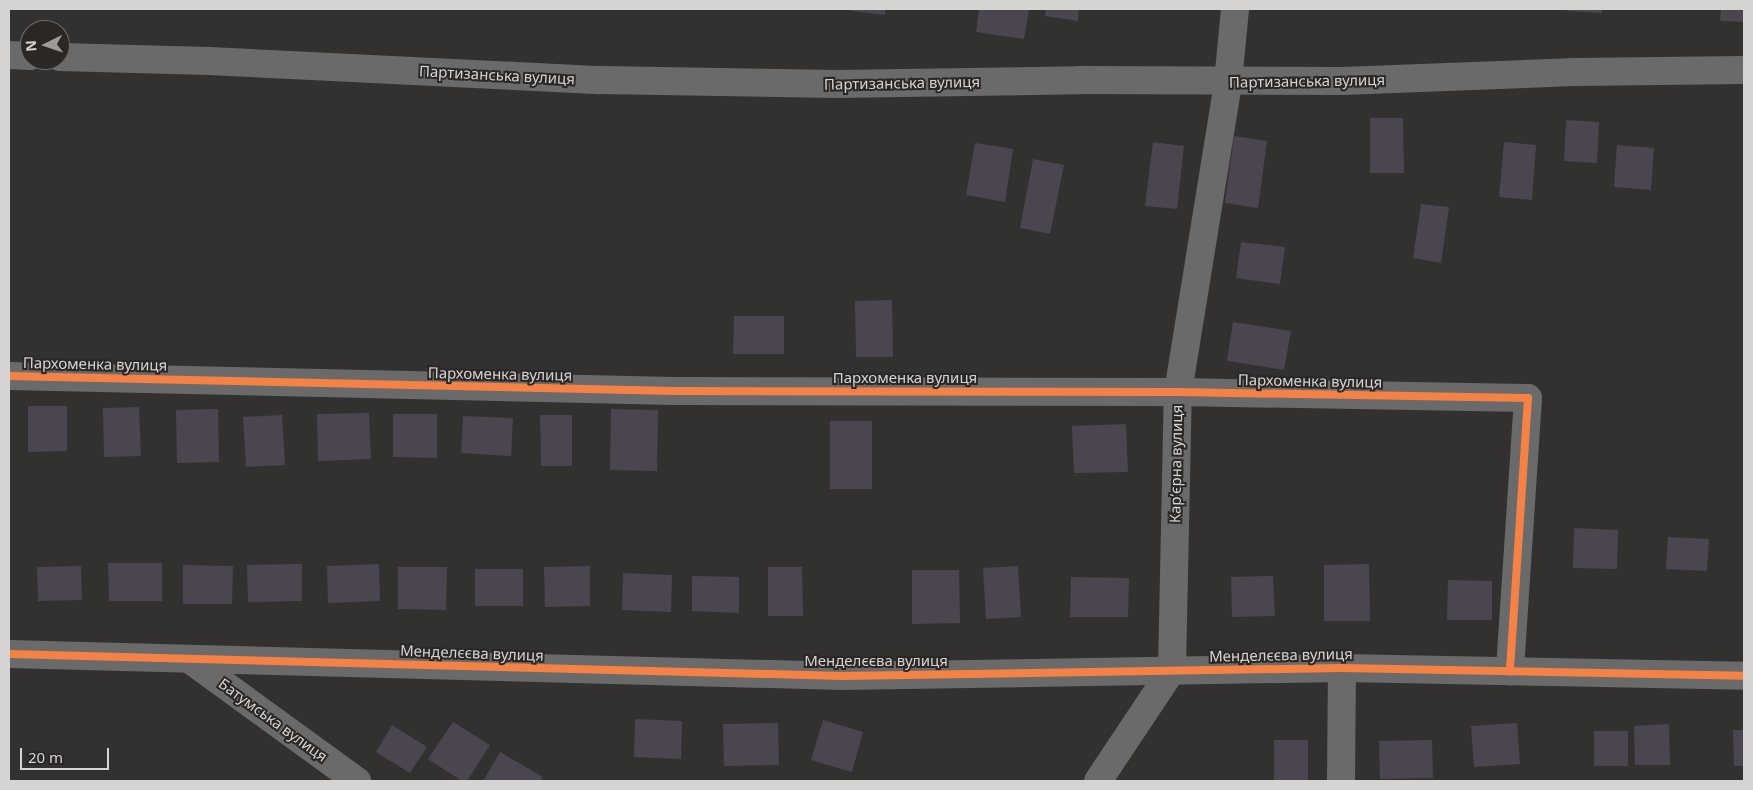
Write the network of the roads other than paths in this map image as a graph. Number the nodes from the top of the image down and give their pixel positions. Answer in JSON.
{"nodes":[{"id":1,"x":1235,"y":9,"type":"edge"},
{"id":2,"x":70,"y":57,"type":"edge"},
{"id":3,"x":1744,"y":70,"type":"edge"},
{"id":4,"x":1228,"y":82,"type":"junction"},
{"id":5,"x":9,"y":376,"type":"edge"},
{"id":6,"x":1178,"y":392,"type":"junction"},
{"id":7,"x":9,"y":654,"type":"edge"},
{"id":8,"x":188,"y":658,"type":"junction"},
{"id":9,"x":1342,"y":668,"type":"junction"},
{"id":10,"x":1172,"y":670,"type":"junction"},
{"id":11,"x":1510,"y":671,"type":"junction"},
{"id":12,"x":1744,"y":676,"type":"edge"},
{"id":13,"x":357,"y":781,"type":"edge"},
{"id":14,"x":1098,"y":781,"type":"edge"},
{"id":15,"x":1341,"y":781,"type":"edge"}],
"edges":[{"from":1,"to":4,"type":"street","name":"Кар’єрна вулиця"},
{"from":2,"to":4,"type":"street","name":"Партизанська вулиця"},
{"from":3,"to":4,"type":"street","name":"Партизанська вулиця"},
{"from":4,"to":6,"type":"street","name":"Кар’єрна вулиця"},
{"from":5,"to":6,"type":"street","name":"Пархоменка вулиця"},
{"from":6,"to":10,"type":"street","name":"Кар’єрна вулиця"},
{"from":6,"to":11,"type":"street","name":"Пархоменка вулиця"},
{"from":7,"to":8,"type":"street","name":"Менделєєва вулиця"},
{"from":8,"to":10,"type":"street","name":"Менделєєва вулиця"},
{"from":8,"to":13,"type":"street","name":"Батумська вулиця"},
{"from":9,"to":10,"type":"street","name":"Менделєєва вулиця"},
{"from":9,"to":11,"type":"street","name":"Менделєєва вулиця"},
{"from":9,"to":15,"type":"street"},
{"from":10,"to":14,"type":"street"},
{"from":11,"to":12,"type":"street","name":"Менделєєва вулиця"}]}
